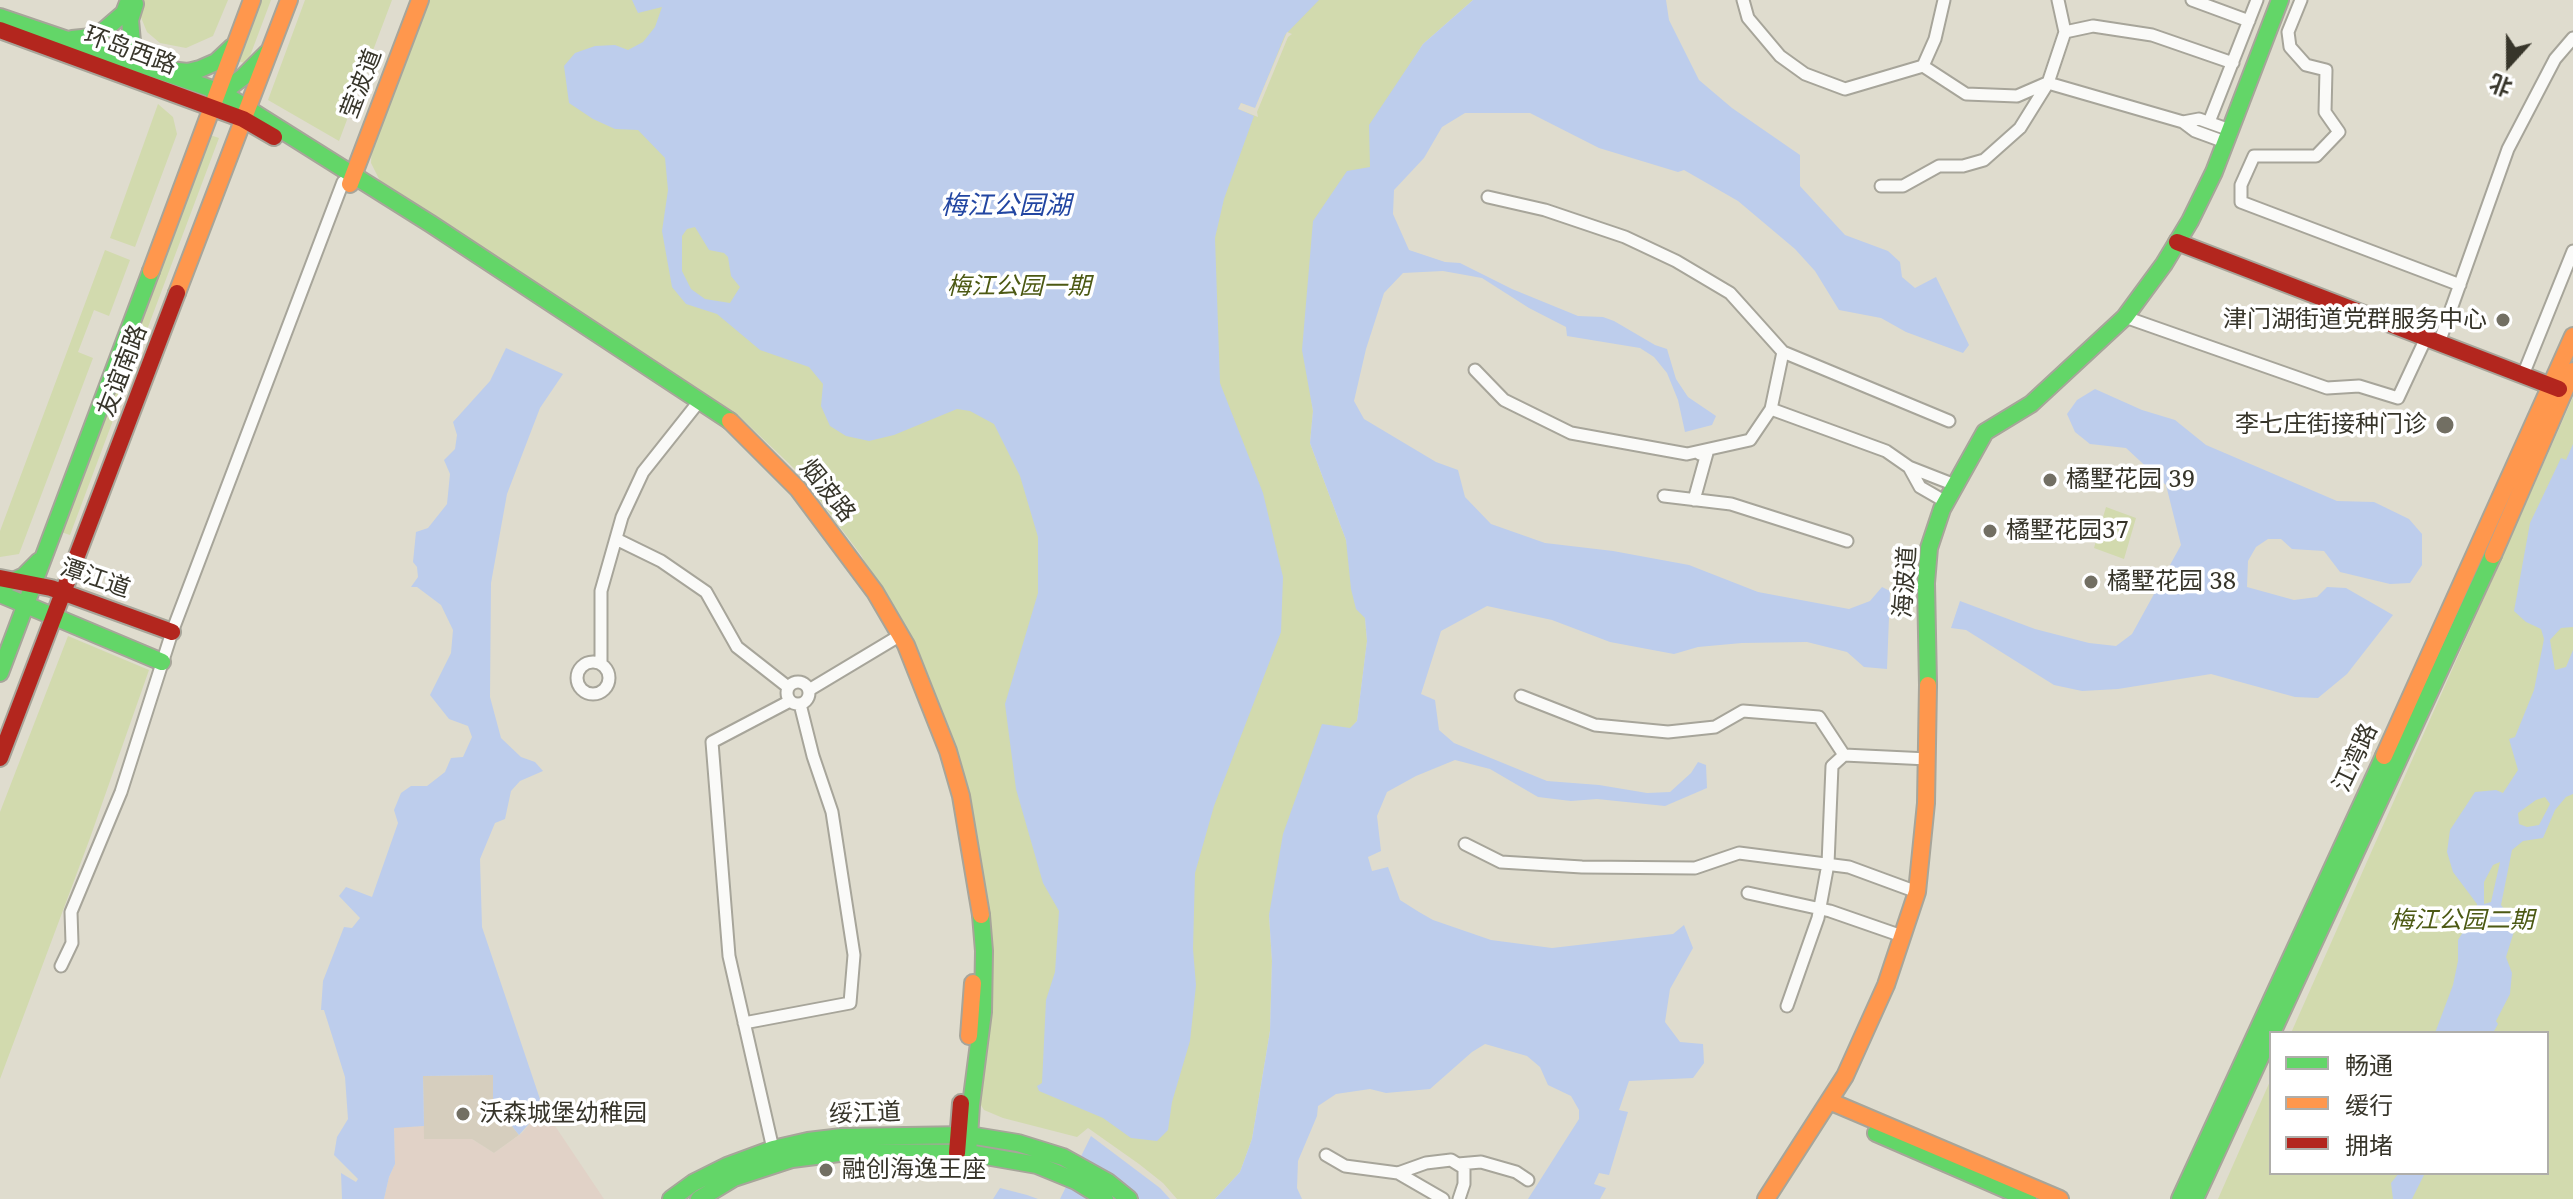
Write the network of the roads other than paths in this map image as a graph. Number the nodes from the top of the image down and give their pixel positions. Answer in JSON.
{"nodes":[{"id":1,"x":129,"y":0,"type":"edge"},
{"id":2,"x":136,"y":0,"type":"edge"},
{"id":3,"x":252,"y":0,"type":"edge"},
{"id":4,"x":289,"y":0,"type":"edge"},
{"id":5,"x":408,"y":0,"type":"edge"},
{"id":6,"x":420,"y":0,"type":"edge"},
{"id":7,"x":1743,"y":0,"type":"edge"},
{"id":8,"x":1944,"y":0,"type":"edge"},
{"id":9,"x":2058,"y":0,"type":"edge"},
{"id":10,"x":2192,"y":0,"type":"edge"},
{"id":11,"x":2257,"y":0,"type":"edge"},
{"id":12,"x":2280,"y":0,"type":"edge"},
{"id":13,"x":2301,"y":0,"type":"edge"},
{"id":14,"x":0,"y":17,"type":"edge"},
{"id":15,"x":2249,"y":21,"type":"junction"},
{"id":16,"x":0,"y":30,"type":"edge"},
{"id":17,"x":2065,"y":32,"type":"junction"},
{"id":18,"x":64,"y":38,"type":"junction"},
{"id":19,"x":2573,"y":38,"type":"edge"},
{"id":20,"x":236,"y":42,"type":"junction"},
{"id":21,"x":271,"y":48,"type":"junction"},
{"id":22,"x":2233,"y":63,"type":"junction"},
{"id":23,"x":1923,"y":66,"type":"junction"},
{"id":24,"x":149,"y":76,"type":"junction"},
{"id":25,"x":2048,"y":83,"type":"junction"},
{"id":26,"x":217,"y":96,"type":"junction"},
{"id":27,"x":245,"y":113,"type":"junction"},
{"id":28,"x":2183,"y":122,"type":"junction"},
{"id":29,"x":2209,"y":122,"type":"junction"},
{"id":30,"x":2228,"y":136,"type":"junction"},
{"id":31,"x":346,"y":178,"type":"junction"},
{"id":32,"x":1881,"y":186,"type":"dead end"},
{"id":33,"x":1488,"y":197,"type":"dead end"},
{"id":34,"x":2177,"y":242,"type":"junction"},
{"id":35,"x":2573,"y":251,"type":"edge"},
{"id":36,"x":2460,"y":285,"type":"junction"},
{"id":37,"x":2125,"y":317,"type":"junction"},
{"id":38,"x":2573,"y":336,"type":"edge"},
{"id":39,"x":2433,"y":340,"type":"junction"},
{"id":40,"x":1783,"y":352,"type":"junction"},
{"id":41,"x":1475,"y":370,"type":"dead end"},
{"id":42,"x":2573,"y":371,"type":"edge"},
{"id":43,"x":2523,"y":375,"type":"junction"},
{"id":44,"x":2558,"y":388,"type":"junction"},
{"id":45,"x":697,"y":404,"type":"junction"},
{"id":46,"x":1771,"y":409,"type":"junction"},
{"id":47,"x":1949,"y":421,"type":"dead end"},
{"id":48,"x":1687,"y":454,"type":"junction"},
{"id":49,"x":1909,"y":467,"type":"junction"},
{"id":50,"x":1955,"y":485,"type":"junction"},
{"id":51,"x":1664,"y":496,"type":"dead end"},
{"id":52,"x":1694,"y":500,"type":"junction"},
{"id":53,"x":1946,"y":502,"type":"junction"},
{"id":54,"x":616,"y":539,"type":"junction"},
{"id":55,"x":1847,"y":541,"type":"dead end"},
{"id":56,"x":43,"y":556,"type":"junction"},
{"id":57,"x":5,"y":588,"type":"edge"},
{"id":58,"x":57,"y":590,"type":"junction"},
{"id":59,"x":28,"y":596,"type":"junction"},
{"id":60,"x":54,"y":618,"type":"junction"},
{"id":61,"x":172,"y":632,"type":"junction"},
{"id":62,"x":894,"y":639,"type":"junction"},
{"id":63,"x":162,"y":662,"type":"junction"},
{"id":64,"x":601,"y":664,"type":"dead end"},
{"id":65,"x":0,"y":673,"type":"edge"},
{"id":66,"x":788,"y":687,"type":"junction"},
{"id":67,"x":809,"y":690,"type":"junction"},
{"id":68,"x":1521,"y":696,"type":"dead end"},
{"id":69,"x":795,"y":702,"type":"junction"},
{"id":70,"x":1844,"y":755,"type":"junction"},
{"id":71,"x":0,"y":758,"type":"edge"},
{"id":72,"x":1928,"y":759,"type":"junction"},
{"id":73,"x":1465,"y":844,"type":"dead end"},
{"id":74,"x":1828,"y":864,"type":"junction"},
{"id":75,"x":1917,"y":892,"type":"junction"},
{"id":76,"x":1748,"y":893,"type":"dead end"},
{"id":77,"x":1820,"y":908,"type":"junction"},
{"id":78,"x":1902,"y":936,"type":"junction"},
{"id":79,"x":61,"y":966,"type":"dead end"},
{"id":80,"x":1787,"y":1006,"type":"dead end"},
{"id":81,"x":744,"y":1023,"type":"junction"},
{"id":82,"x":2272,"y":1031,"type":"edge"},
{"id":83,"x":2269,"y":1038,"type":"edge"},
{"id":84,"x":1826,"y":1105,"type":"junction"},
{"id":85,"x":964,"y":1135,"type":"junction"},
{"id":86,"x":773,"y":1149,"type":"junction"},
{"id":87,"x":963,"y":1153,"type":"junction"},
{"id":88,"x":1326,"y":1155,"type":"dead end"},
{"id":89,"x":1458,"y":1164,"type":"junction"},
{"id":90,"x":1067,"y":1168,"type":"junction"},
{"id":91,"x":1398,"y":1173,"type":"junction"},
{"id":92,"x":1528,"y":1180,"type":"dead end"},
{"id":93,"x":2050,"y":1197,"type":"edge"},
{"id":94,"x":671,"y":1199,"type":"edge"},
{"id":95,"x":699,"y":1199,"type":"edge"},
{"id":96,"x":1105,"y":1199,"type":"edge"},
{"id":97,"x":1129,"y":1199,"type":"edge"},
{"id":98,"x":1443,"y":1199,"type":"edge"},
{"id":99,"x":1459,"y":1199,"type":"edge"},
{"id":100,"x":1766,"y":1199,"type":"edge"},
{"id":101,"x":2028,"y":1199,"type":"edge"},
{"id":102,"x":2180,"y":1199,"type":"edge"},
{"id":103,"x":2195,"y":1199,"type":"edge"}],
"edges":[{"from":1,"to":18,"type":"main road","name":"环岛西路"},
{"from":2,"to":24,"type":"main road","name":"环岛西路"},
{"from":3,"to":20,"type":"main road","name":"友谊南路"},
{"from":4,"to":21,"type":"main road","name":"友谊南路"},
{"from":5,"to":31,"type":"main road","name":"莹波道"},
{"from":6,"to":31,"type":"main road","name":"莹波道"},
{"from":7,"to":23,"type":"street"},
{"from":8,"to":23,"type":"street"},
{"from":9,"to":17,"type":"street"},
{"from":10,"to":15,"type":"street"},
{"from":11,"to":15,"type":"street"},
{"from":12,"to":30,"type":"main road","name":"海波道"},
{"from":13,"to":36,"type":"street"},
{"from":14,"to":18,"type":"main road","name":"环岛西路"},
{"from":15,"to":22,"type":"street"},
{"from":16,"to":24,"type":"main road","name":"环岛西路"},
{"from":17,"to":22,"type":"street"},
{"from":17,"to":25,"type":"street"},
{"from":18,"to":24,"type":"main road","name":"环岛西路"},
{"from":19,"to":36,"type":"street"},
{"from":20,"to":24,"type":"main road"},
{"from":20,"to":26,"type":"main road","name":"友谊南路"},
{"from":21,"to":26,"type":"main road"},
{"from":21,"to":27,"type":"main road","name":"友谊南路"},
{"from":22,"to":29,"type":"street"},
{"from":23,"to":25,"type":"street"},
{"from":24,"to":26,"type":"main road","name":"环岛西路"},
{"from":25,"to":28,"type":"street"},
{"from":25,"to":32,"type":"street"},
{"from":26,"to":27,"type":"main road","name":"环岛西路"},
{"from":26,"to":56,"type":"main road","name":"友谊南路"},
{"from":27,"to":31,"type":"main road","name":"烟波路"},
{"from":27,"to":58,"type":"main road","name":"友谊南路"},
{"from":28,"to":29,"type":"street"},
{"from":28,"to":30,"type":"street"},
{"from":29,"to":30,"type":"street"},
{"from":30,"to":34,"type":"main road","name":"海波道"},
{"from":31,"to":45,"type":"main road","name":"烟波路"},
{"from":31,"to":61,"type":"street"},
{"from":31,"to":85,"type":"main road","name":"烟波路"},
{"from":33,"to":40,"type":"street"},
{"from":34,"to":37,"type":"main road","name":"海波道"},
{"from":34,"to":39,"type":"main road"},
{"from":35,"to":43,"type":"street"},
{"from":36,"to":39,"type":"street"},
{"from":37,"to":39,"type":"street"},
{"from":37,"to":50,"type":"main road","name":"海波道"},
{"from":38,"to":44,"type":"main road","name":"江湾路"},
{"from":39,"to":43,"type":"main road"},
{"from":40,"to":46,"type":"street"},
{"from":40,"to":47,"type":"street"},
{"from":41,"to":48,"type":"street"},
{"from":42,"to":44,"type":"main road","name":"江湾路"},
{"from":43,"to":44,"type":"main road"},
{"from":44,"to":82,"type":"main road","name":"江湾路"},
{"from":44,"to":102,"type":"main road","name":"江湾路"},
{"from":45,"to":54,"type":"street"},
{"from":45,"to":62,"type":"main road","name":"烟波路"},
{"from":46,"to":48,"type":"street"},
{"from":46,"to":49,"type":"street"},
{"from":48,"to":52,"type":"street"},
{"from":49,"to":50,"type":"street"},
{"from":49,"to":53,"type":"street"},
{"from":50,"to":53,"type":"main road","name":"海波道"},
{"from":51,"to":52,"type":"street"},
{"from":52,"to":55,"type":"street"},
{"from":53,"to":72,"type":"main road","name":"海波道"},
{"from":54,"to":64,"type":"street"},
{"from":54,"to":66,"type":"street"},
{"from":56,"to":57,"type":"main road"},
{"from":56,"to":59,"type":"main road","name":"友谊南路"},
{"from":57,"to":59,"type":"main road","name":"潭江道"},
{"from":58,"to":59,"type":"main road","name":"潭江道"},
{"from":58,"to":60,"type":"main road","name":"友谊南路"},
{"from":58,"to":61,"type":"main road","name":"潭江道"},
{"from":59,"to":60,"type":"main road","name":"潭江道"},
{"from":59,"to":65,"type":"main road","name":"友谊南路"},
{"from":60,"to":63,"type":"main road","name":"潭江道"},
{"from":60,"to":71,"type":"main road","name":"友谊南路"},
{"from":61,"to":63,"type":"street"},
{"from":62,"to":67,"type":"street"},
{"from":62,"to":85,"type":"main road","name":"烟波路"},
{"from":63,"to":79,"type":"street"},
{"from":66,"to":67,"type":"street"},
{"from":66,"to":69,"type":"street"},
{"from":67,"to":69,"type":"street"},
{"from":68,"to":70,"type":"street"},
{"from":69,"to":81,"type":"street"},
{"from":69,"to":81,"type":"street"},
{"from":70,"to":72,"type":"street"},
{"from":70,"to":74,"type":"street"},
{"from":72,"to":75,"type":"main road","name":"海波道"},
{"from":73,"to":74,"type":"street"},
{"from":74,"to":75,"type":"street"},
{"from":74,"to":77,"type":"street"},
{"from":75,"to":78,"type":"main road","name":"海波道"},
{"from":76,"to":77,"type":"street"},
{"from":77,"to":78,"type":"street"},
{"from":77,"to":80,"type":"street"},
{"from":78,"to":84,"type":"main road","name":"海波道"},
{"from":81,"to":86,"type":"street"},
{"from":83,"to":103,"type":"main road","name":"江湾路"},
{"from":84,"to":93,"type":"main road"},
{"from":84,"to":100,"type":"main road","name":"海波道"},
{"from":84,"to":101,"type":"main road"},
{"from":85,"to":86,"type":"main road","name":"绥江道"},
{"from":85,"to":87,"type":"main road","name":"烟波路"},
{"from":85,"to":90,"type":"main road","name":"绥江道"},
{"from":86,"to":94,"type":"main road","name":"绥江道"},
{"from":87,"to":90,"type":"main road","name":"绥江道"},
{"from":87,"to":95,"type":"main road","name":"绥江道"},
{"from":88,"to":91,"type":"street"},
{"from":89,"to":91,"type":"street"},
{"from":89,"to":92,"type":"street"},
{"from":89,"to":99,"type":"street"},
{"from":90,"to":96,"type":"main road"},
{"from":90,"to":97,"type":"main road"},
{"from":91,"to":98,"type":"street"}]}
